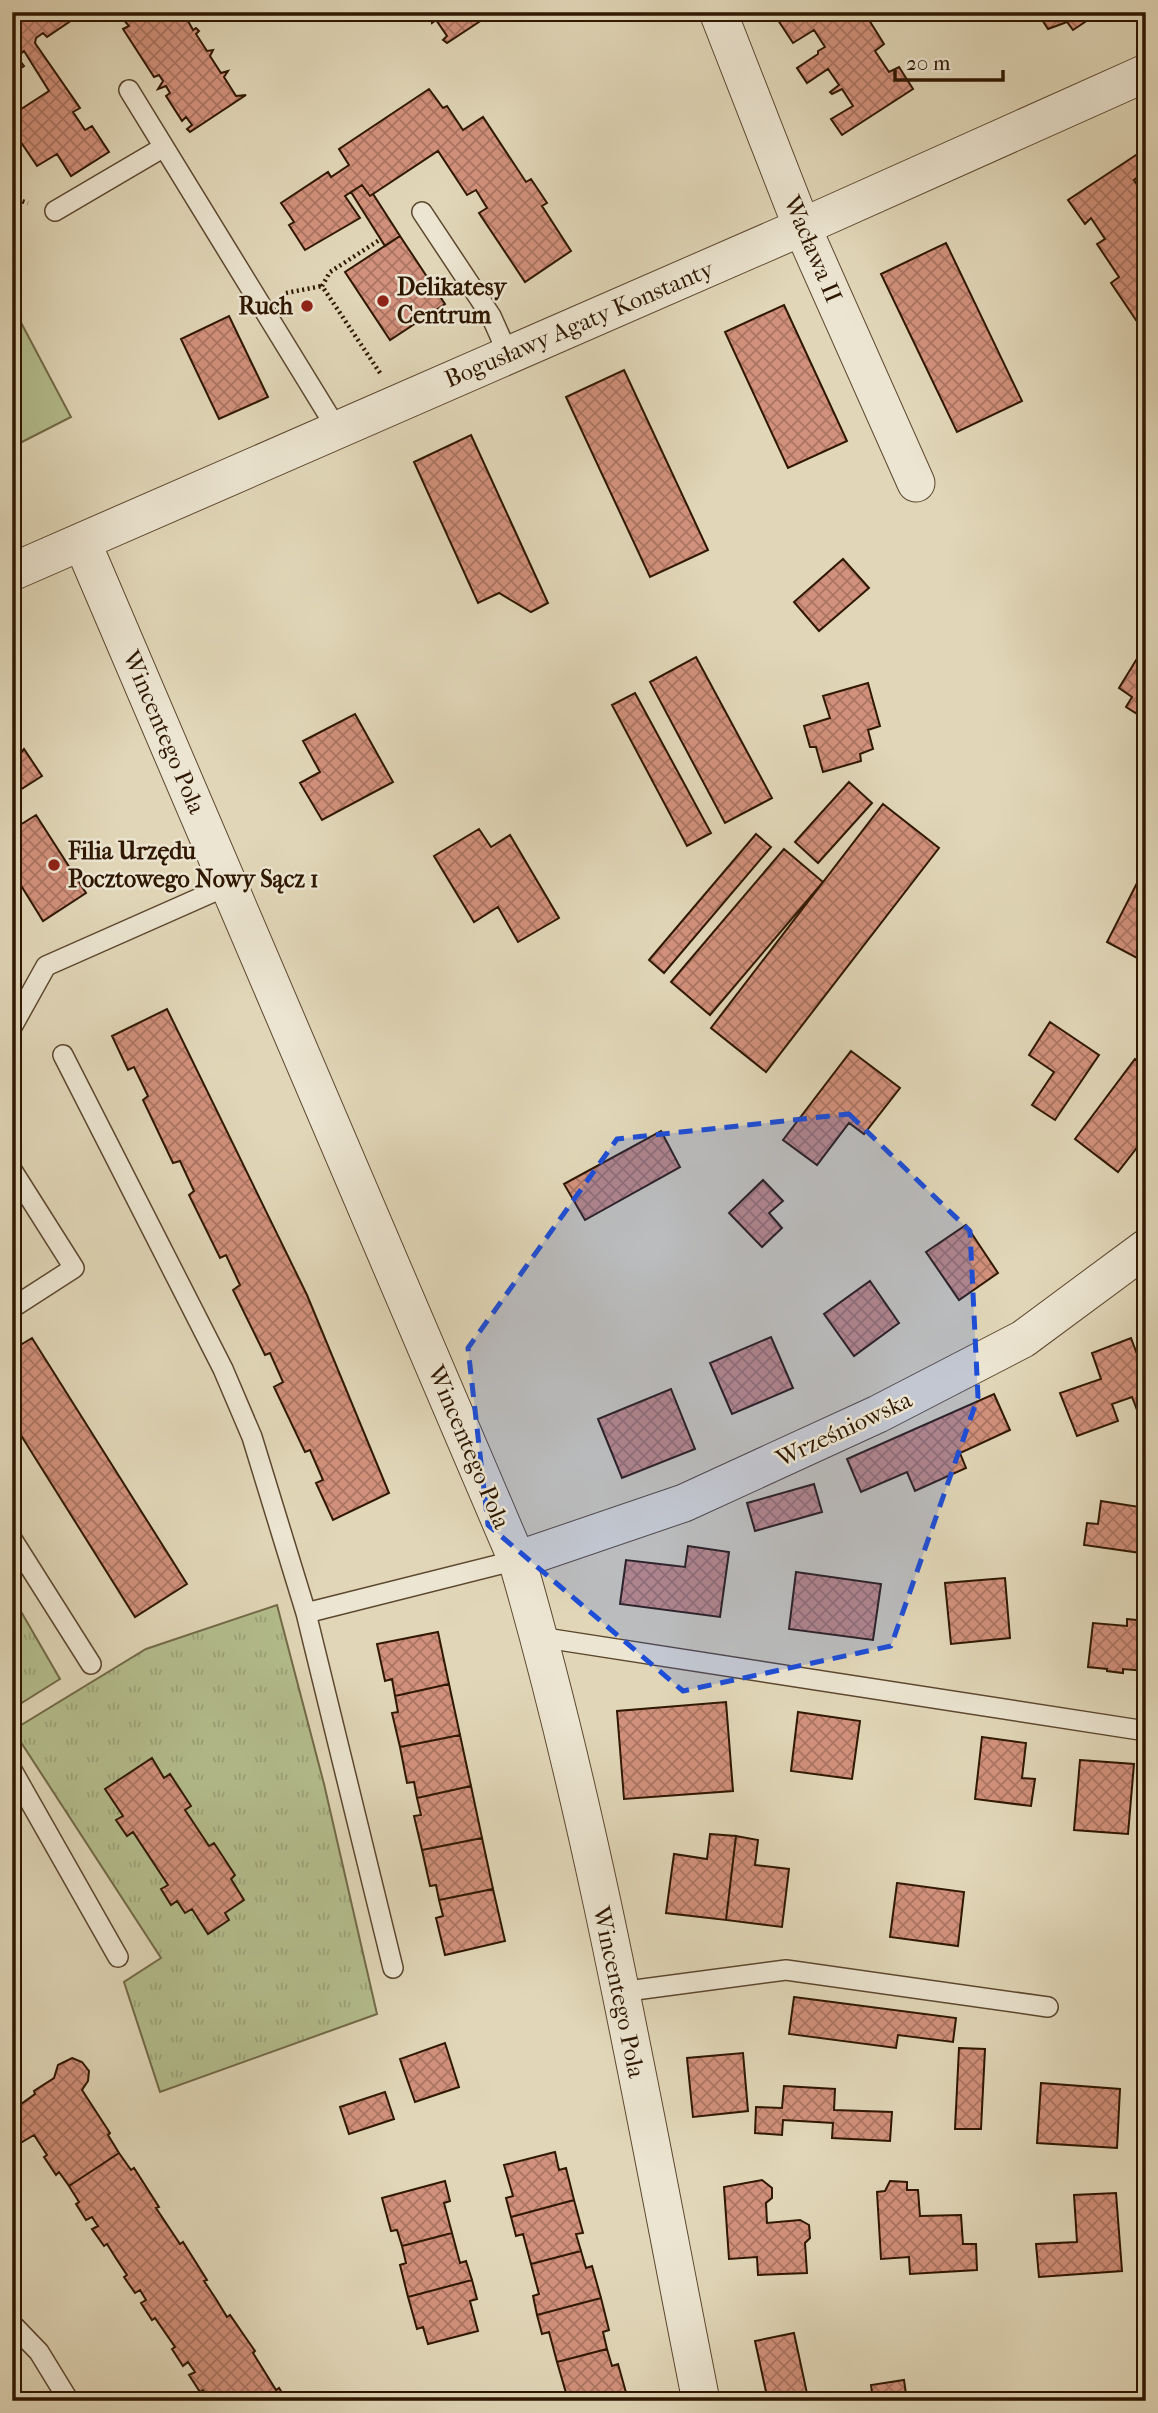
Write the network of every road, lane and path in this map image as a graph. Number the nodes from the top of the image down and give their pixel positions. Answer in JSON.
{"nodes":[{"id":1,"x":718,"y":12,"type":"edge"},
{"id":2,"x":1146,"y":73,"type":"edge"},
{"id":3,"x":129,"y":90,"type":"dead end"},
{"id":4,"x":164,"y":147,"type":"junction"},
{"id":5,"x":55,"y":211,"type":"dead end"},
{"id":6,"x":422,"y":212,"type":"dead end"},
{"id":7,"x":803,"y":227,"type":"junction"},
{"id":8,"x":381,"y":239,"type":"dead end"},
{"id":9,"x":508,"y":354,"type":"junction"},
{"id":10,"x":381,"y":374,"type":"dead end"},
{"id":11,"x":337,"y":429,"type":"junction"},
{"id":12,"x":916,"y":483,"type":"dead end"},
{"id":13,"x":82,"y":542,"type":"junction"},
{"id":14,"x":12,"y":572,"type":"edge"},
{"id":15,"x":229,"y":885,"type":"junction"},
{"id":16,"x":12,"y":1027,"type":"edge"},
{"id":17,"x":63,"y":1055,"type":"dead end"},
{"id":18,"x":12,"y":1170,"type":"edge"},
{"id":19,"x":1146,"y":1248,"type":"edge"},
{"id":20,"x":12,"y":1308,"type":"edge"},
{"id":21,"x":12,"y":1539,"type":"edge"},
{"id":22,"x":517,"y":1560,"type":"junction"},
{"id":23,"x":306,"y":1613,"type":"junction"},
{"id":24,"x":539,"y":1637,"type":"junction"},
{"id":25,"x":90,"y":1664,"type":"dead end"},
{"id":26,"x":1146,"y":1731,"type":"edge"},
{"id":27,"x":12,"y":1770,"type":"edge"},
{"id":28,"x":118,"y":1957,"type":"dead end"},
{"id":29,"x":393,"y":1968,"type":"dead end"},
{"id":30,"x":620,"y":1992,"type":"junction"},
{"id":31,"x":1048,"y":2007,"type":"dead end"},
{"id":32,"x":12,"y":2324,"type":"edge"},
{"id":33,"x":69,"y":2401,"type":"edge"},
{"id":34,"x":701,"y":2401,"type":"edge"}],
"edges":[{"from":1,"to":7,"type":"street","name":"Wacława II"},
{"from":2,"to":7,"type":"street","name":"Bogusławy Agaty Konstanty"},
{"from":3,"to":4,"type":"lane"},
{"from":4,"to":5,"type":"lane"},
{"from":4,"to":11,"type":"lane"},
{"from":6,"to":9,"type":"lane"},
{"from":7,"to":9,"type":"street","name":"Bogusławy Agaty Konstanty"},
{"from":7,"to":12,"type":"street","name":"Wacława II"},
{"from":8,"to":10,"type":"path"},
{"from":9,"to":11,"type":"street","name":"Bogusławy Agaty Konstanty"},
{"from":11,"to":13,"type":"street","name":"Bogusławy Agaty Konstanty"},
{"from":13,"to":14,"type":"street","name":"Bogusławy Agaty Konstanty"},
{"from":13,"to":15,"type":"street","name":"Wincentego Pola"},
{"from":15,"to":16,"type":"lane"},
{"from":15,"to":22,"type":"street","name":"Wincentego Pola"},
{"from":17,"to":23,"type":"lane"},
{"from":18,"to":20,"type":"lane"},
{"from":19,"to":22,"type":"street","name":"Wrześniowska"},
{"from":21,"to":25,"type":"lane"},
{"from":22,"to":23,"type":"lane"},
{"from":22,"to":24,"type":"street","name":"Wincentego Pola"},
{"from":23,"to":29,"type":"lane"},
{"from":24,"to":26,"type":"lane"},
{"from":24,"to":30,"type":"street","name":"Wincentego Pola"},
{"from":27,"to":28,"type":"lane"},
{"from":30,"to":31,"type":"lane"},
{"from":30,"to":34,"type":"street","name":"Wincentego Pola"},
{"from":32,"to":33,"type":"lane"}]}
